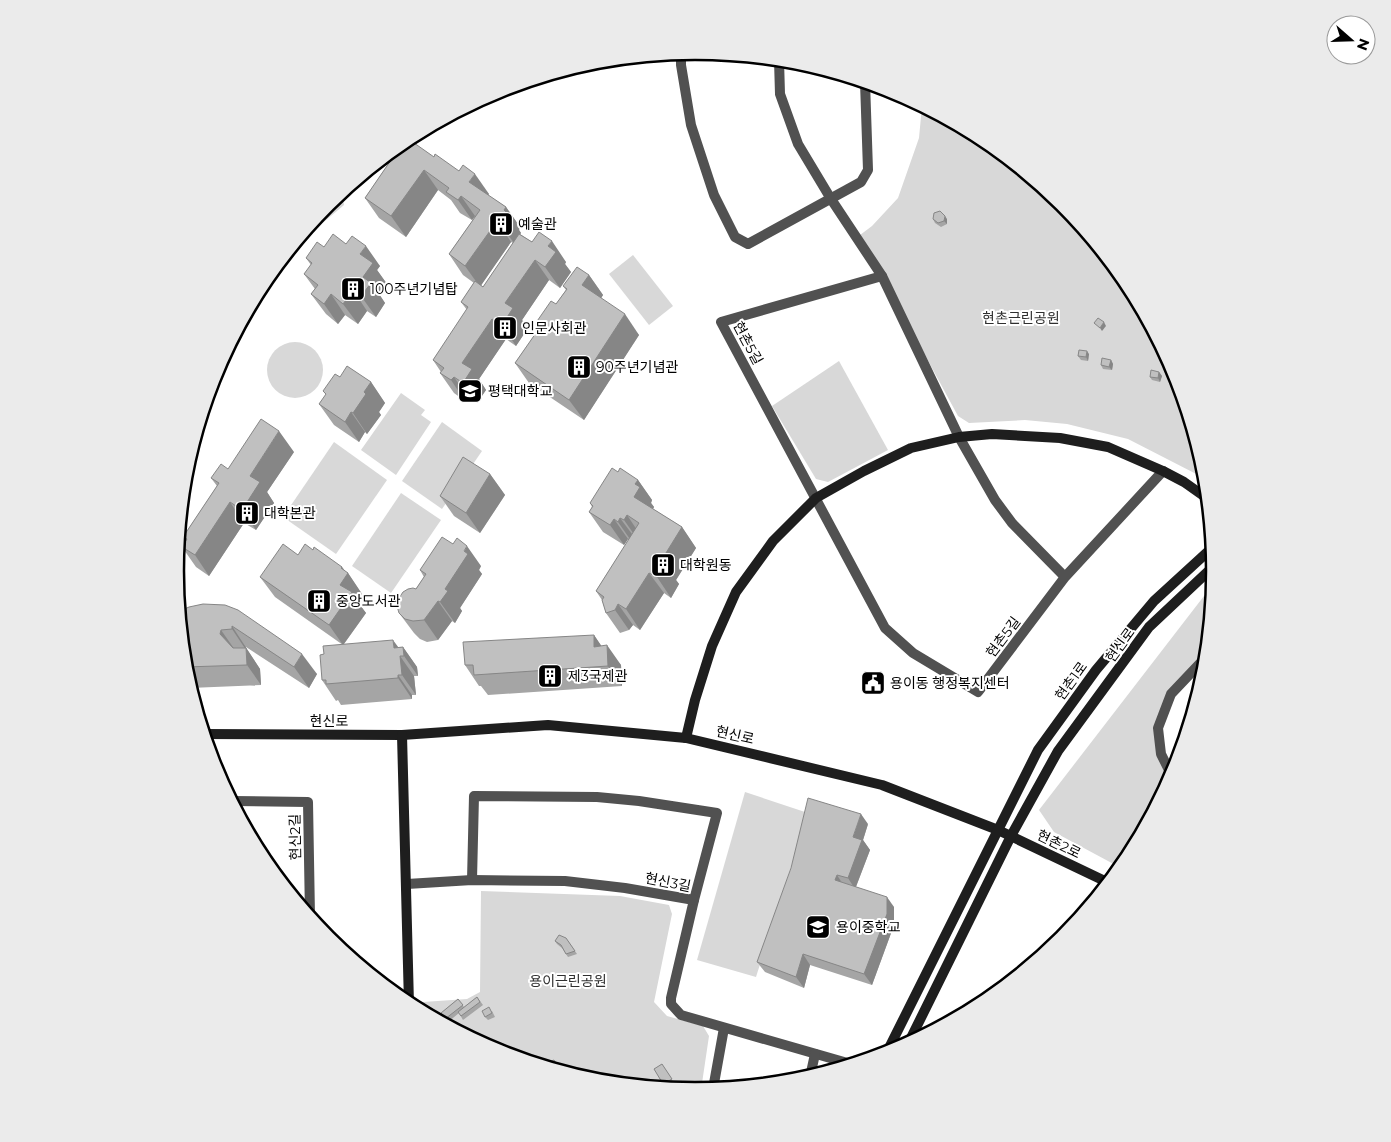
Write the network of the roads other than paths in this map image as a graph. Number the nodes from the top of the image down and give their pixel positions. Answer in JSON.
{"nodes":[{"id":1,"x":681,"y":60,"type":"edge"},
{"id":2,"x":779,"y":67,"type":"edge"},
{"id":3,"x":865,"y":89,"type":"edge"},
{"id":4,"x":831,"y":199,"type":"junction"},
{"id":5,"x":882,"y":276,"type":"junction"},
{"id":6,"x":959,"y":437,"type":"junction"},
{"id":7,"x":1163,"y":470,"type":"junction"},
{"id":8,"x":1200,"y":494,"type":"edge"},
{"id":9,"x":816,"y":498,"type":"junction"},
{"id":10,"x":1205,"y":554,"type":"edge"},
{"id":11,"x":1206,"y":574,"type":"edge"},
{"id":12,"x":1065,"y":577,"type":"junction"},
{"id":13,"x":1198,"y":666,"type":"edge"},
{"id":14,"x":212,"y":734,"type":"edge"},
{"id":15,"x":402,"y":735,"type":"junction"},
{"id":16,"x":686,"y":738,"type":"junction"},
{"id":17,"x":1168,"y":768,"type":"edge"},
{"id":18,"x":239,"y":801,"type":"edge"},
{"id":19,"x":998,"y":830,"type":"junction"},
{"id":20,"x":1011,"y":836,"type":"junction"},
{"id":21,"x":472,"y":880,"type":"junction"},
{"id":22,"x":1102,"y":880,"type":"edge"},
{"id":23,"x":407,"y":884,"type":"junction"},
{"id":24,"x":694,"y":900,"type":"junction"},
{"id":25,"x":310,"y":907,"type":"edge"},
{"id":26,"x":409,"y":994,"type":"edge"},
{"id":27,"x":724,"y":1028,"type":"junction"},
{"id":28,"x":914,"y":1033,"type":"edge"},
{"id":29,"x":892,"y":1043,"type":"edge"},
{"id":30,"x":815,"y":1054,"type":"junction"},
{"id":31,"x":840,"y":1061,"type":"edge"},
{"id":32,"x":812,"y":1068,"type":"edge"},
{"id":33,"x":714,"y":1081,"type":"edge"}],
"edges":[{"from":1,"to":4,"type":"street"},
{"from":2,"to":4,"type":"street"},
{"from":3,"to":4,"type":"street"},
{"from":4,"to":5,"type":"street"},
{"from":5,"to":6,"type":"street"},
{"from":5,"to":9,"type":"street","name":"현촌5길"},
{"from":6,"to":7,"type":"street"},
{"from":6,"to":9,"type":"street"},
{"from":6,"to":12,"type":"street"},
{"from":7,"to":8,"type":"street"},
{"from":7,"to":12,"type":"street","name":"현촌5길"},
{"from":9,"to":12,"type":"street","name":"현촌5길"},
{"from":9,"to":16,"type":"street"},
{"from":10,"to":19,"type":"street","name":"현촌1로"},
{"from":11,"to":20,"type":"street","name":"현신로"},
{"from":13,"to":17,"type":"street"},
{"from":14,"to":15,"type":"street","name":"현신로"},
{"from":15,"to":16,"type":"street","name":"현신로"},
{"from":15,"to":23,"type":"street"},
{"from":16,"to":19,"type":"street","name":"현신로"},
{"from":18,"to":25,"type":"street","name":"현신2길"},
{"from":19,"to":20,"type":"street","name":"현촌2로"},
{"from":19,"to":29,"type":"street"},
{"from":20,"to":22,"type":"street","name":"현촌2로"},
{"from":20,"to":28,"type":"street","name":"현신로"},
{"from":21,"to":23,"type":"street","name":"현신3길"},
{"from":21,"to":24,"type":"street","name":"현신3길"},
{"from":21,"to":24,"type":"street"},
{"from":23,"to":26,"type":"street"},
{"from":24,"to":27,"type":"street","name":"현신3길"},
{"from":27,"to":30,"type":"street","name":"현신3길"},
{"from":27,"to":33,"type":"street"},
{"from":30,"to":31,"type":"street","name":"현신3길"},
{"from":30,"to":32,"type":"street"}]}
